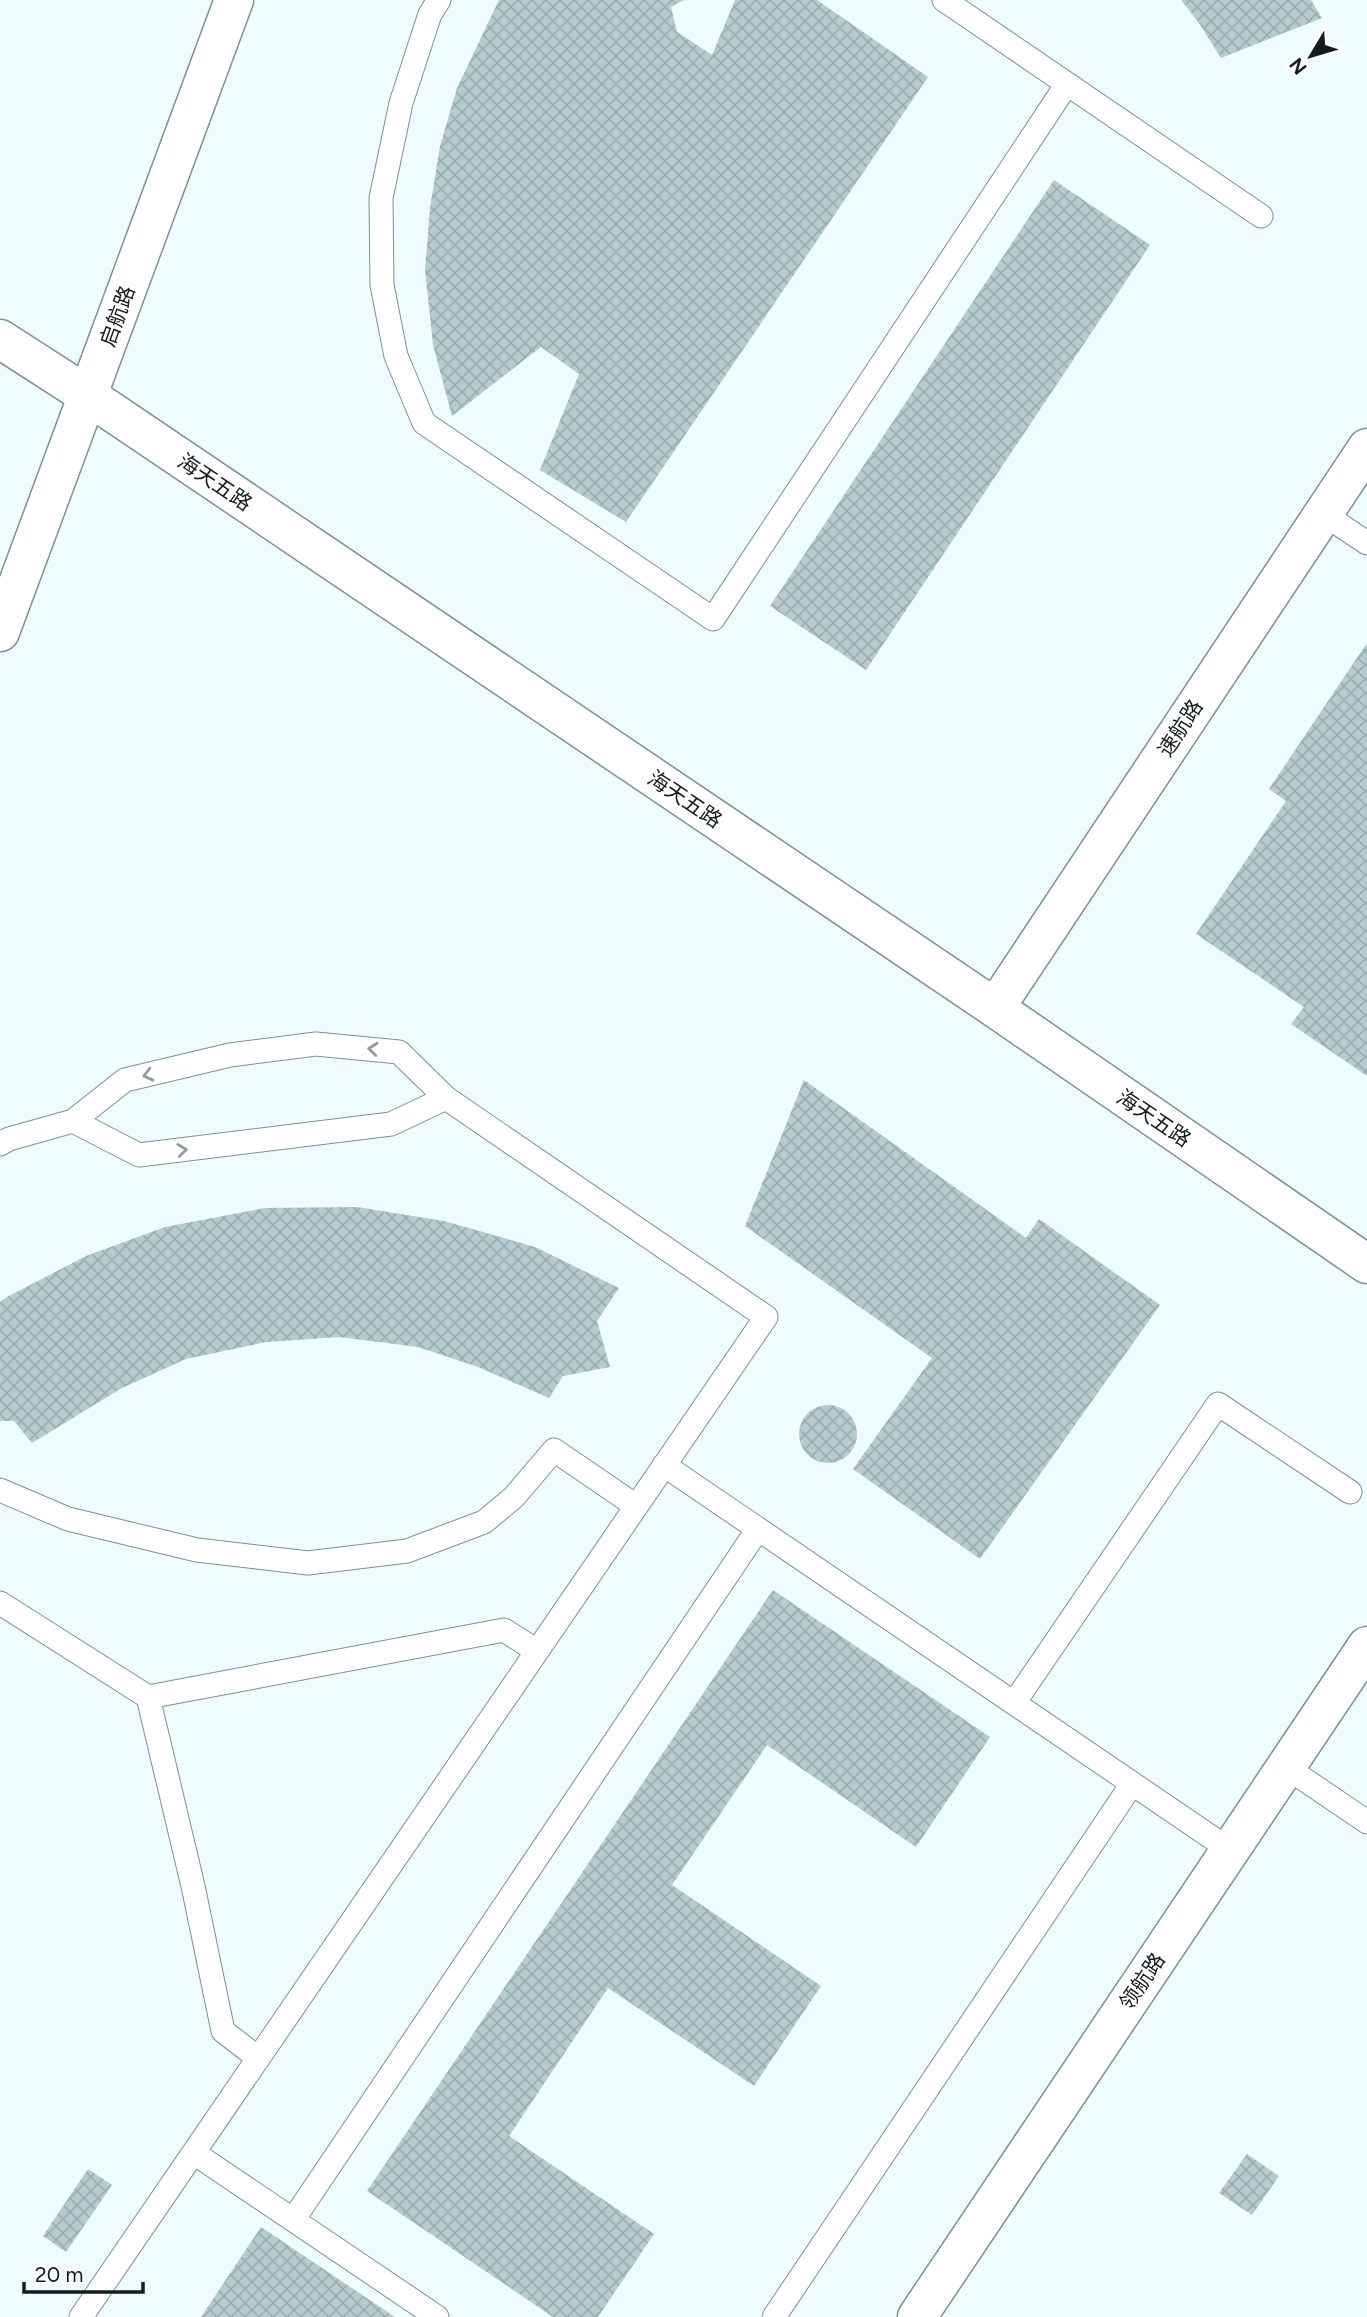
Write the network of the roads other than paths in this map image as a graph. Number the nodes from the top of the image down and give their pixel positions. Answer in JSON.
{"nodes":[{"id":1,"x":234,"y":0,"type":"edge"},
{"id":2,"x":439,"y":0,"type":"edge"},
{"id":3,"x":944,"y":0,"type":"edge"},
{"id":4,"x":1067,"y":84,"type":"junction"},
{"id":5,"x":1261,"y":216,"type":"dead end"},
{"id":6,"x":0,"y":339,"type":"edge"},
{"id":7,"x":87,"y":396,"type":"junction"},
{"id":8,"x":1367,"y":448,"type":"edge"},
{"id":9,"x":1322,"y":513,"type":"junction"},
{"id":10,"x":1367,"y":543,"type":"edge"},
{"id":11,"x":0,"y":632,"type":"edge"},
{"id":12,"x":995,"y":1008,"type":"junction"},
{"id":13,"x":446,"y":1098,"type":"junction"},
{"id":14,"x":73,"y":1121,"type":"junction"},
{"id":15,"x":0,"y":1144,"type":"edge"},
{"id":16,"x":1367,"y":1264,"type":"edge"},
{"id":17,"x":664,"y":1465,"type":"junction"},
{"id":18,"x":0,"y":1490,"type":"edge"},
{"id":19,"x":1350,"y":1492,"type":"dead end"},
{"id":20,"x":636,"y":1506,"type":"junction"},
{"id":21,"x":758,"y":1529,"type":"junction"},
{"id":22,"x":0,"y":1603,"type":"edge"},
{"id":23,"x":1367,"y":1646,"type":"edge"},
{"id":24,"x":537,"y":1651,"type":"junction"},
{"id":25,"x":148,"y":1697,"type":"junction"},
{"id":26,"x":1014,"y":1703,"type":"junction"},
{"id":27,"x":1286,"y":1767,"type":"junction"},
{"id":28,"x":1132,"y":1783,"type":"junction"},
{"id":29,"x":1367,"y":1822,"type":"edge"},
{"id":30,"x":1230,"y":1850,"type":"junction"},
{"id":31,"x":258,"y":2059,"type":"junction"},
{"id":32,"x":194,"y":2153,"type":"junction"},
{"id":33,"x":293,"y":2220,"type":"junction"},
{"id":34,"x":81,"y":2317,"type":"edge"},
{"id":35,"x":437,"y":2317,"type":"edge"},
{"id":36,"x":774,"y":2317,"type":"edge"},
{"id":37,"x":917,"y":2317,"type":"edge"}],
"edges":[{"from":1,"to":7,"type":"street","name":"启航路"},
{"from":2,"to":4,"type":"lane"},
{"from":3,"to":4,"type":"lane"},
{"from":4,"to":5,"type":"lane"},
{"from":6,"to":7,"type":"street","name":"海天五路"},
{"from":7,"to":11,"type":"street","name":"启航路"},
{"from":7,"to":12,"type":"street","name":"海天五路"},
{"from":8,"to":9,"type":"street","name":"速航路"},
{"from":9,"to":10,"type":"lane"},
{"from":9,"to":12,"type":"street","name":"速航路"},
{"from":12,"to":16,"type":"street","name":"海天五路"},
{"from":14,"to":13,"type":"lane","one_way":true},
{"from":13,"to":14,"type":"lane","one_way":true},
{"from":13,"to":17,"type":"lane"},
{"from":14,"to":15,"type":"lane"},
{"from":17,"to":20,"type":"lane"},
{"from":17,"to":21,"type":"lane"},
{"from":18,"to":20,"type":"lane"},
{"from":19,"to":26,"type":"lane"},
{"from":20,"to":24,"type":"lane"},
{"from":21,"to":26,"type":"lane"},
{"from":21,"to":33,"type":"lane"},
{"from":22,"to":25,"type":"lane"},
{"from":23,"to":27,"type":"street","name":"领航路"},
{"from":24,"to":25,"type":"lane"},
{"from":24,"to":31,"type":"lane"},
{"from":25,"to":31,"type":"lane"},
{"from":26,"to":28,"type":"lane"},
{"from":27,"to":29,"type":"lane"},
{"from":27,"to":30,"type":"street","name":"领航路"},
{"from":28,"to":30,"type":"lane"},
{"from":28,"to":36,"type":"lane"},
{"from":30,"to":37,"type":"street","name":"领航路"},
{"from":31,"to":32,"type":"lane"},
{"from":32,"to":33,"type":"lane"},
{"from":32,"to":34,"type":"lane"},
{"from":33,"to":35,"type":"lane"}]}
